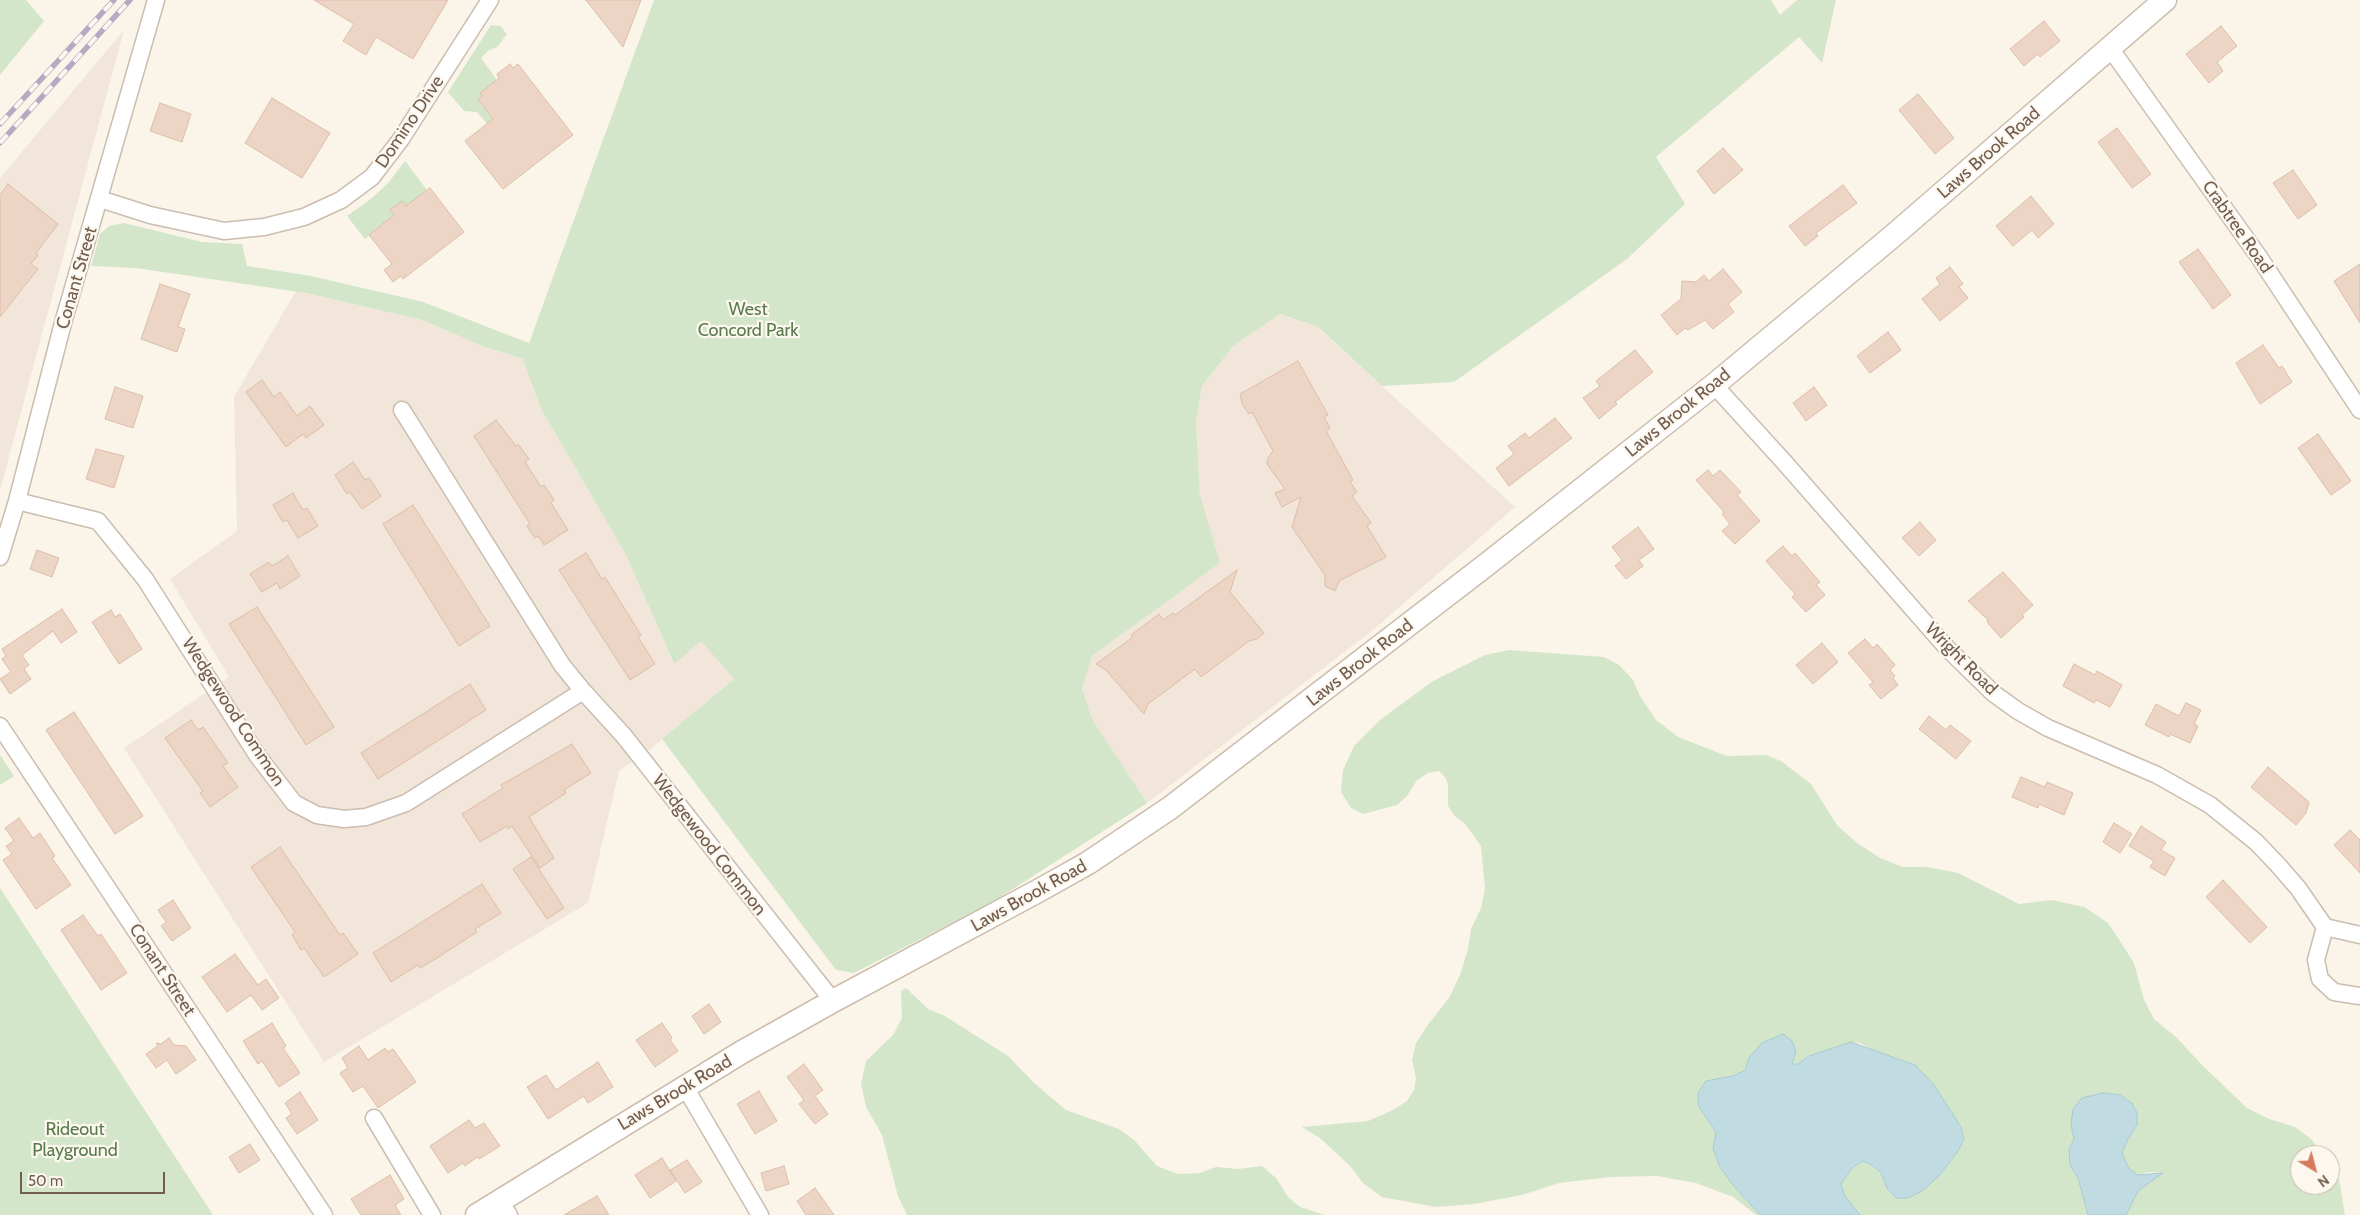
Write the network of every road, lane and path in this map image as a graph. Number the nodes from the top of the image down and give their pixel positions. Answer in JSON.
{"nodes":[{"id":1,"x":156,"y":0,"type":"edge"},
{"id":2,"x":490,"y":0,"type":"edge"},
{"id":3,"x":2165,"y":0,"type":"edge"},
{"id":4,"x":2110,"y":48,"type":"junction"},
{"id":5,"x":100,"y":199,"type":"junction"},
{"id":6,"x":1714,"y":385,"type":"junction"},
{"id":7,"x":402,"y":410,"type":"dead end"},
{"id":8,"x":2360,"y":410,"type":"edge"},
{"id":9,"x":17,"y":502,"type":"junction"},
{"id":10,"x":0,"y":557,"type":"edge"},
{"id":11,"x":583,"y":691,"type":"junction"},
{"id":12,"x":0,"y":726,"type":"edge"},
{"id":13,"x":2325,"y":927,"type":"junction"},
{"id":14,"x":2360,"y":935,"type":"edge"},
{"id":15,"x":2360,"y":996,"type":"edge"},
{"id":16,"x":833,"y":1001,"type":"junction"},
{"id":17,"x":685,"y":1087,"type":"junction"},
{"id":18,"x":374,"y":1118,"type":"dead end"},
{"id":19,"x":504,"y":1208,"type":"edge"},
{"id":20,"x":324,"y":1215,"type":"edge"},
{"id":21,"x":432,"y":1215,"type":"edge"},
{"id":22,"x":476,"y":1215,"type":"edge"},
{"id":23,"x":760,"y":1215,"type":"edge"}],
"edges":[{"from":1,"to":5,"type":"street","name":"Conant Street"},
{"from":2,"to":5,"type":"street","name":"Domino Drive"},
{"from":3,"to":4,"type":"street","name":"Laws Brook Road"},
{"from":4,"to":6,"type":"street","name":"Laws Brook Road"},
{"from":4,"to":8,"type":"street","name":"Crabtree Road"},
{"from":5,"to":9,"type":"street","name":"Conant Street"},
{"from":6,"to":13,"type":"street","name":"Wright Road"},
{"from":6,"to":16,"type":"street","name":"Laws Brook Road"},
{"from":7,"to":11,"type":"street","name":"Wedgewood Common"},
{"from":9,"to":10,"type":"street","name":"Conant Street"},
{"from":9,"to":11,"type":"street","name":"Wedgewood Common"},
{"from":11,"to":16,"type":"street","name":"Wedgewood Common"},
{"from":12,"to":20,"type":"street","name":"Conant Street"},
{"from":13,"to":14,"type":"street"},
{"from":13,"to":15,"type":"street"},
{"from":16,"to":17,"type":"street","name":"Laws Brook Road"},
{"from":17,"to":19,"type":"street","name":"Laws Brook Road"},
{"from":17,"to":23,"type":"street"},
{"from":18,"to":21,"type":"street"},
{"from":19,"to":22,"type":"street","name":"Laws Brook Road"}]}
